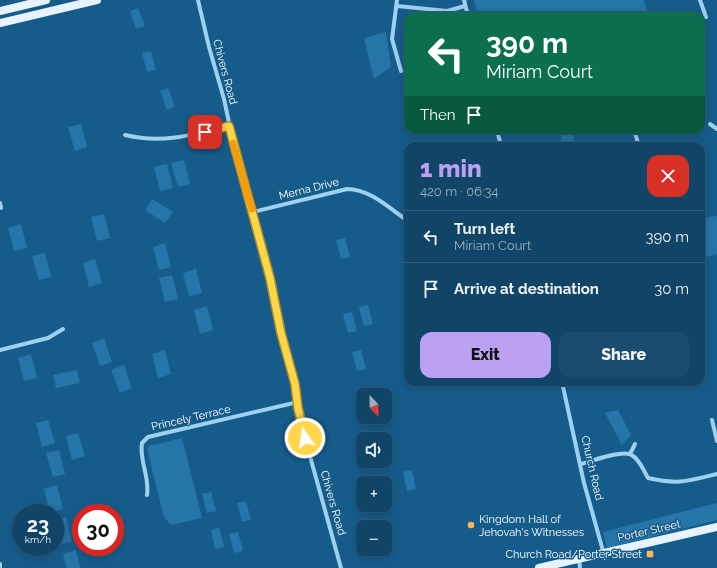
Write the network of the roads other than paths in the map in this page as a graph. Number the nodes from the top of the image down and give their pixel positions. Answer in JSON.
{"nodes":[{"id":1,"x":46,"y":0,"type":"edge"},
{"id":2,"x":98,"y":0,"type":"edge"},
{"id":3,"x":198,"y":0,"type":"edge"},
{"id":4,"x":397,"y":0,"type":"edge"},
{"id":5,"x":464,"y":0,"type":"edge"},
{"id":6,"x":700,"y":0,"type":"edge"},
{"id":7,"x":397,"y":6,"type":"junction"},
{"id":8,"x":466,"y":6,"type":"junction"},
{"id":9,"x":0,"y":11,"type":"edge"},
{"id":10,"x":467,"y":12,"type":"edge"},
{"id":11,"x":704,"y":12,"type":"edge"},
{"id":12,"x":705,"y":14,"type":"edge"},
{"id":13,"x":706,"y":17,"type":"dead end"},
{"id":14,"x":0,"y":23,"type":"edge"},
{"id":15,"x":401,"y":71,"type":"dead end"},
{"id":16,"x":710,"y":124,"type":"dead end"},
{"id":17,"x":229,"y":126,"type":"junction"},
{"id":18,"x":717,"y":129,"type":"edge"},
{"id":19,"x":125,"y":135,"type":"dead end"},
{"id":20,"x":0,"y":203,"type":"edge"},
{"id":21,"x":1,"y":208,"type":"dead end"},
{"id":22,"x":253,"y":212,"type":"junction"},
{"id":23,"x":404,"y":218,"type":"edge"},
{"id":24,"x":64,"y":329,"type":"dead end"},
{"id":25,"x":0,"y":350,"type":"edge"},
{"id":26,"x":563,"y":386,"type":"edge"},
{"id":27,"x":298,"y":402,"type":"junction"},
{"id":28,"x":712,"y":420,"type":"dead end"},
{"id":29,"x":717,"y":440,"type":"edge"},
{"id":30,"x":635,"y":444,"type":"dead end"},
{"id":31,"x":630,"y":454,"type":"junction"},
{"id":32,"x":581,"y":464,"type":"junction"},
{"id":33,"x":717,"y":474,"type":"edge"},
{"id":34,"x":146,"y":495,"type":"dead end"},
{"id":35,"x":717,"y":527,"type":"edge"},
{"id":36,"x":604,"y":555,"type":"junction"},
{"id":37,"x":579,"y":563,"type":"edge"},
{"id":38,"x":0,"y":564,"type":"edge"},
{"id":39,"x":0,"y":568,"type":"edge"},
{"id":40,"x":341,"y":568,"type":"edge"},
{"id":41,"x":539,"y":568,"type":"edge"},
{"id":42,"x":561,"y":568,"type":"edge"}],
"edges":[{"from":1,"to":9,"type":"main road"},
{"from":2,"to":14,"type":"main road"},
{"from":3,"to":17,"type":"street","name":"Chivers Road"},
{"from":4,"to":7,"type":"street"},
{"from":5,"to":8,"type":"street"},
{"from":6,"to":11,"type":"street"},
{"from":7,"to":8,"type":"street"},
{"from":7,"to":15,"type":"street"},
{"from":8,"to":10,"type":"street"},
{"from":12,"to":13,"type":"street"},
{"from":16,"to":18,"type":"street"},
{"from":17,"to":19,"type":"street"},
{"from":17,"to":22,"type":"street","name":"Chivers Road"},
{"from":20,"to":21,"type":"street"},
{"from":22,"to":23,"type":"street","name":"Merna Drive"},
{"from":22,"to":27,"type":"street","name":"Chivers Road"},
{"from":24,"to":25,"type":"street"},
{"from":26,"to":32,"type":"street","name":"Church Road"},
{"from":27,"to":34,"type":"street","name":"Princely Terrace"},
{"from":27,"to":40,"type":"street","name":"Chivers Road"},
{"from":28,"to":29,"type":"street"},
{"from":30,"to":31,"type":"street"},
{"from":31,"to":32,"type":"street"},
{"from":31,"to":33,"type":"street"},
{"from":32,"to":36,"type":"street","name":"Church Road"},
{"from":35,"to":36,"type":"main road","name":"Porter Street"},
{"from":36,"to":37,"type":"main road","name":"Porter Street"},
{"from":37,"to":41,"type":"main road","name":"Porter Street"},
{"from":37,"to":42,"type":"main road","name":"Porter Street"},
{"from":38,"to":39,"type":"street"}]}
